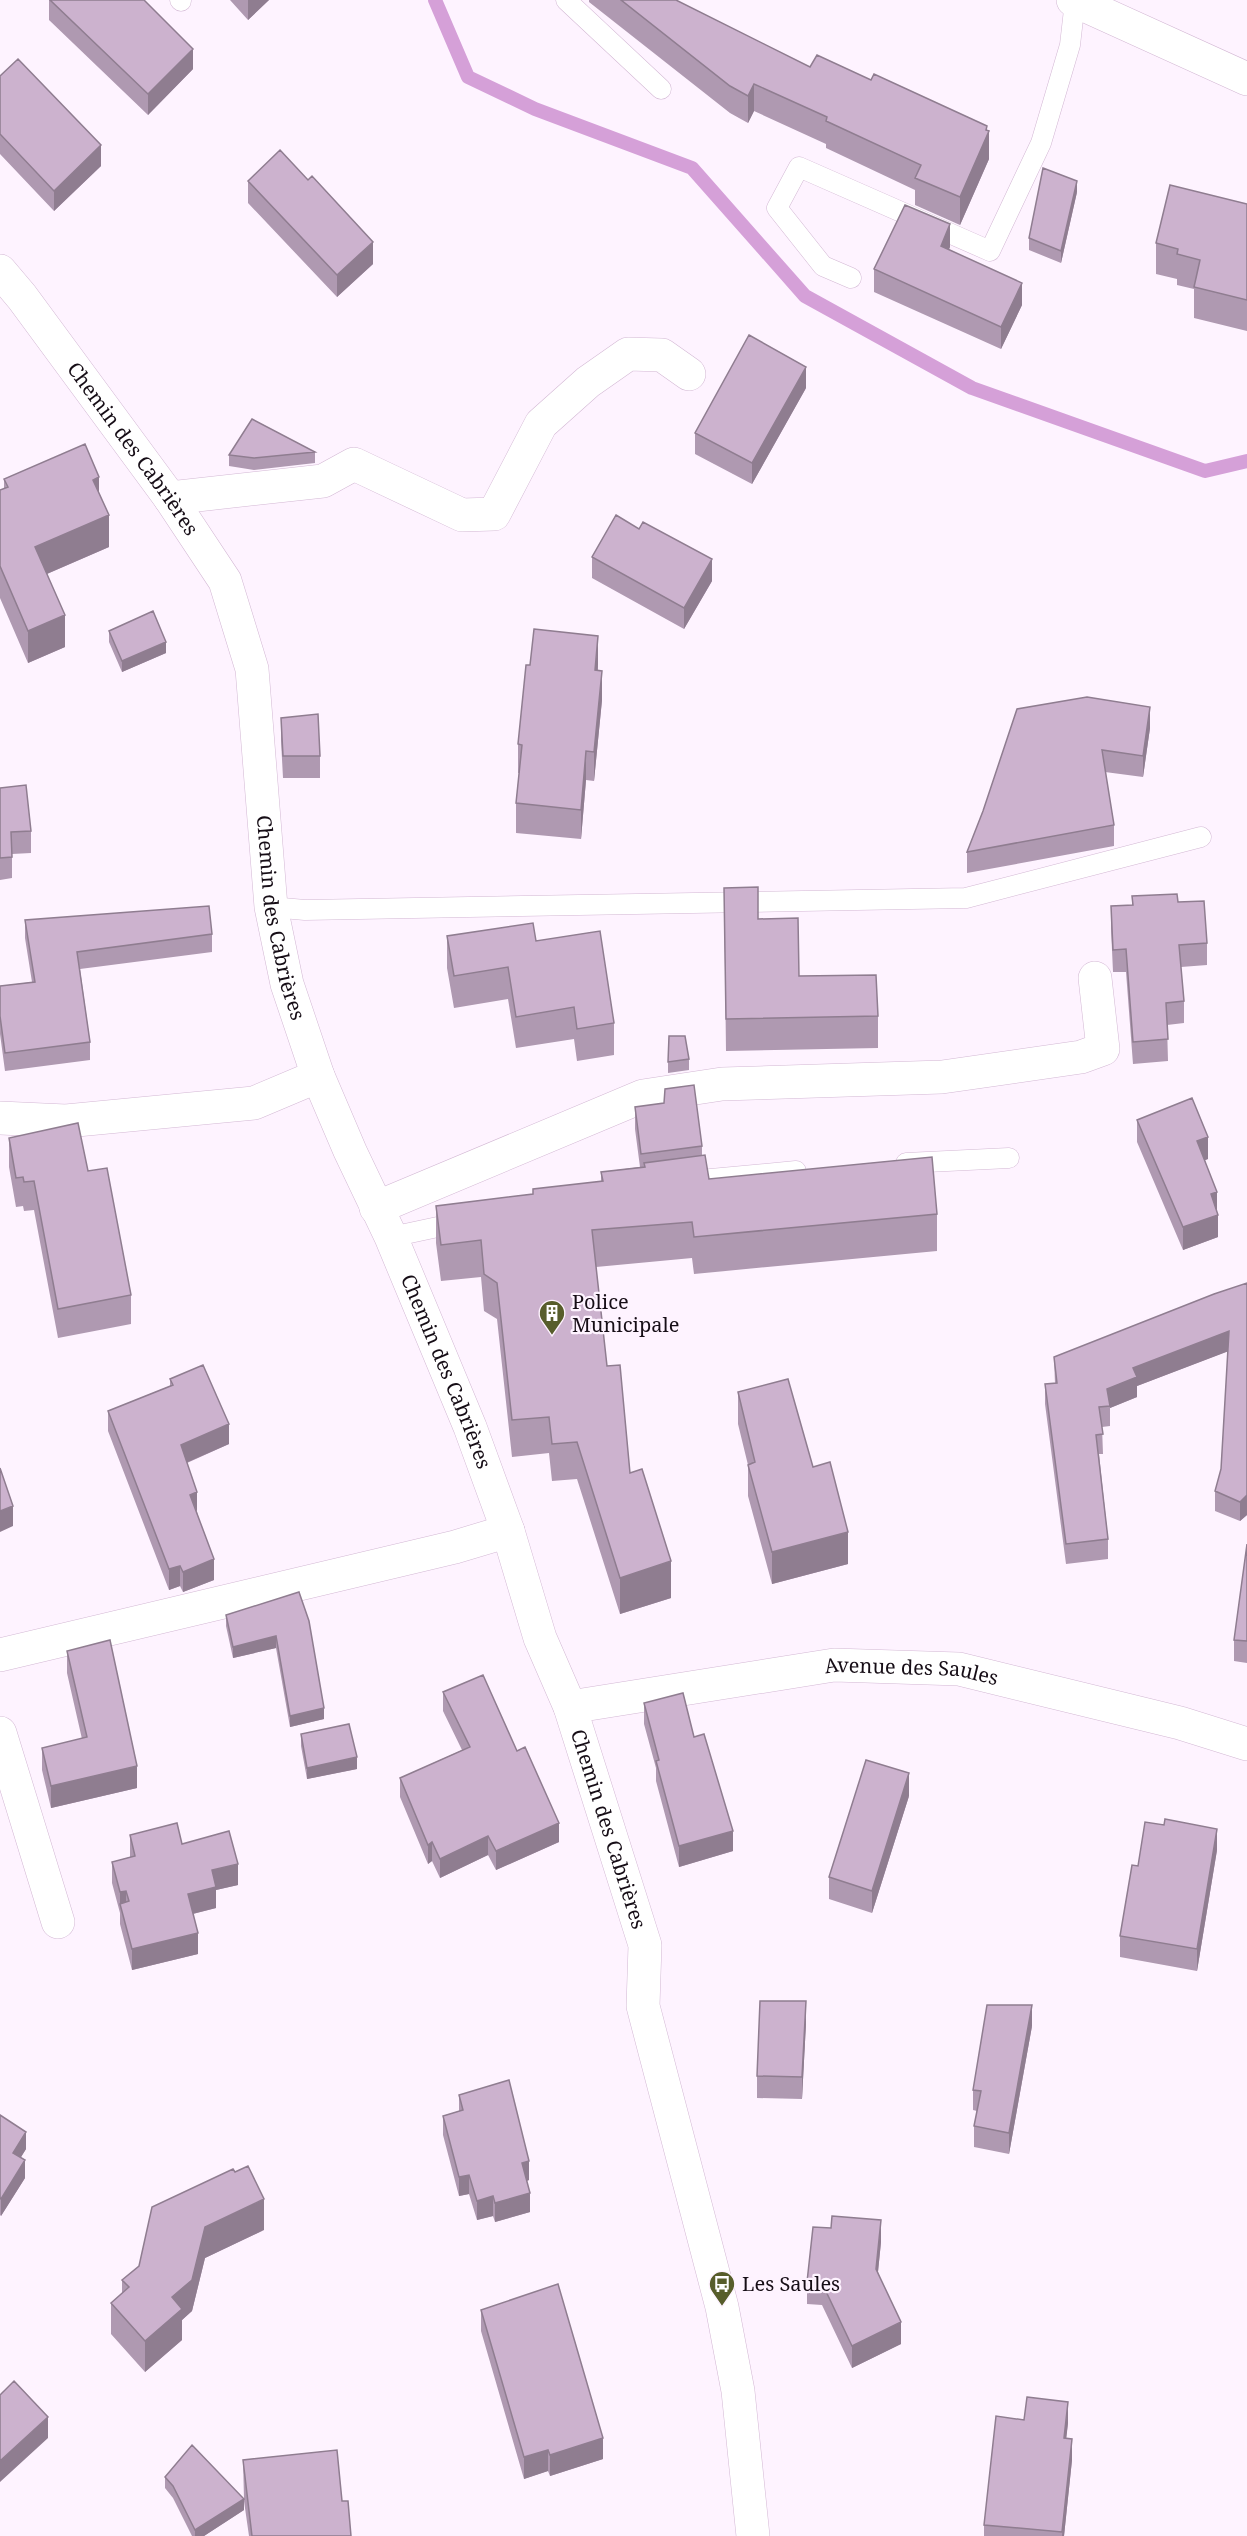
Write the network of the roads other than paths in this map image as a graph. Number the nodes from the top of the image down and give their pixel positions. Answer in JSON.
{"nodes":[{"id":1,"x":566,"y":0,"type":"edge"},
{"id":2,"x":1074,"y":0,"type":"edge"},
{"id":3,"x":1247,"y":79,"type":"edge"},
{"id":4,"x":661,"y":89,"type":"dead end"},
{"id":5,"x":0,"y":271,"type":"edge"},
{"id":6,"x":851,"y":278,"type":"dead end"},
{"id":7,"x":689,"y":374,"type":"dead end"},
{"id":8,"x":170,"y":498,"type":"junction"},
{"id":9,"x":1201,"y":837,"type":"dead end"},
{"id":10,"x":271,"y":906,"type":"junction"},
{"id":11,"x":1095,"y":978,"type":"dead end"},
{"id":12,"x":318,"y":1076,"type":"junction"},
{"id":13,"x":0,"y":1118,"type":"edge"},
{"id":14,"x":1009,"y":1158,"type":"dead end"},
{"id":15,"x":882,"y":1165,"type":"edge"},
{"id":16,"x":814,"y":1170,"type":"edge"},
{"id":17,"x":687,"y":1182,"type":"edge"},
{"id":18,"x":376,"y":1208,"type":"junction"},
{"id":19,"x":480,"y":1218,"type":"edge"},
{"id":20,"x":391,"y":1238,"type":"junction"},
{"id":21,"x":508,"y":1531,"type":"junction"},
{"id":22,"x":0,"y":1655,"type":"edge"},
{"id":23,"x":570,"y":1707,"type":"junction"},
{"id":24,"x":0,"y":1733,"type":"edge"},
{"id":25,"x":1247,"y":1744,"type":"edge"},
{"id":26,"x":58,"y":1922,"type":"dead end"},
{"id":27,"x":753,"y":2536,"type":"edge"}],
"edges":[{"from":1,"to":4,"type":"lane"},
{"from":2,"to":3,"type":"street"},
{"from":2,"to":6,"type":"lane"},
{"from":5,"to":8,"type":"street","name":"Chemin des Cabrières"},
{"from":7,"to":8,"type":"street"},
{"from":8,"to":10,"type":"street","name":"Chemin des Cabrières"},
{"from":9,"to":10,"type":"lane"},
{"from":10,"to":12,"type":"street","name":"Chemin des Cabrières"},
{"from":11,"to":18,"type":"street"},
{"from":12,"to":13,"type":"street"},
{"from":12,"to":18,"type":"street","name":"Chemin des Cabrières"},
{"from":14,"to":15,"type":"lane"},
{"from":16,"to":17,"type":"lane"},
{"from":18,"to":20,"type":"street","name":"Chemin des Cabrières"},
{"from":19,"to":20,"type":"lane"},
{"from":20,"to":21,"type":"street","name":"Chemin des Cabrières"},
{"from":21,"to":22,"type":"street"},
{"from":21,"to":23,"type":"street","name":"Chemin des Cabrières"},
{"from":23,"to":25,"type":"street","name":"Avenue des Saules"},
{"from":23,"to":27,"type":"street","name":"Chemin des Cabrières"},
{"from":24,"to":26,"type":"street"}]}
